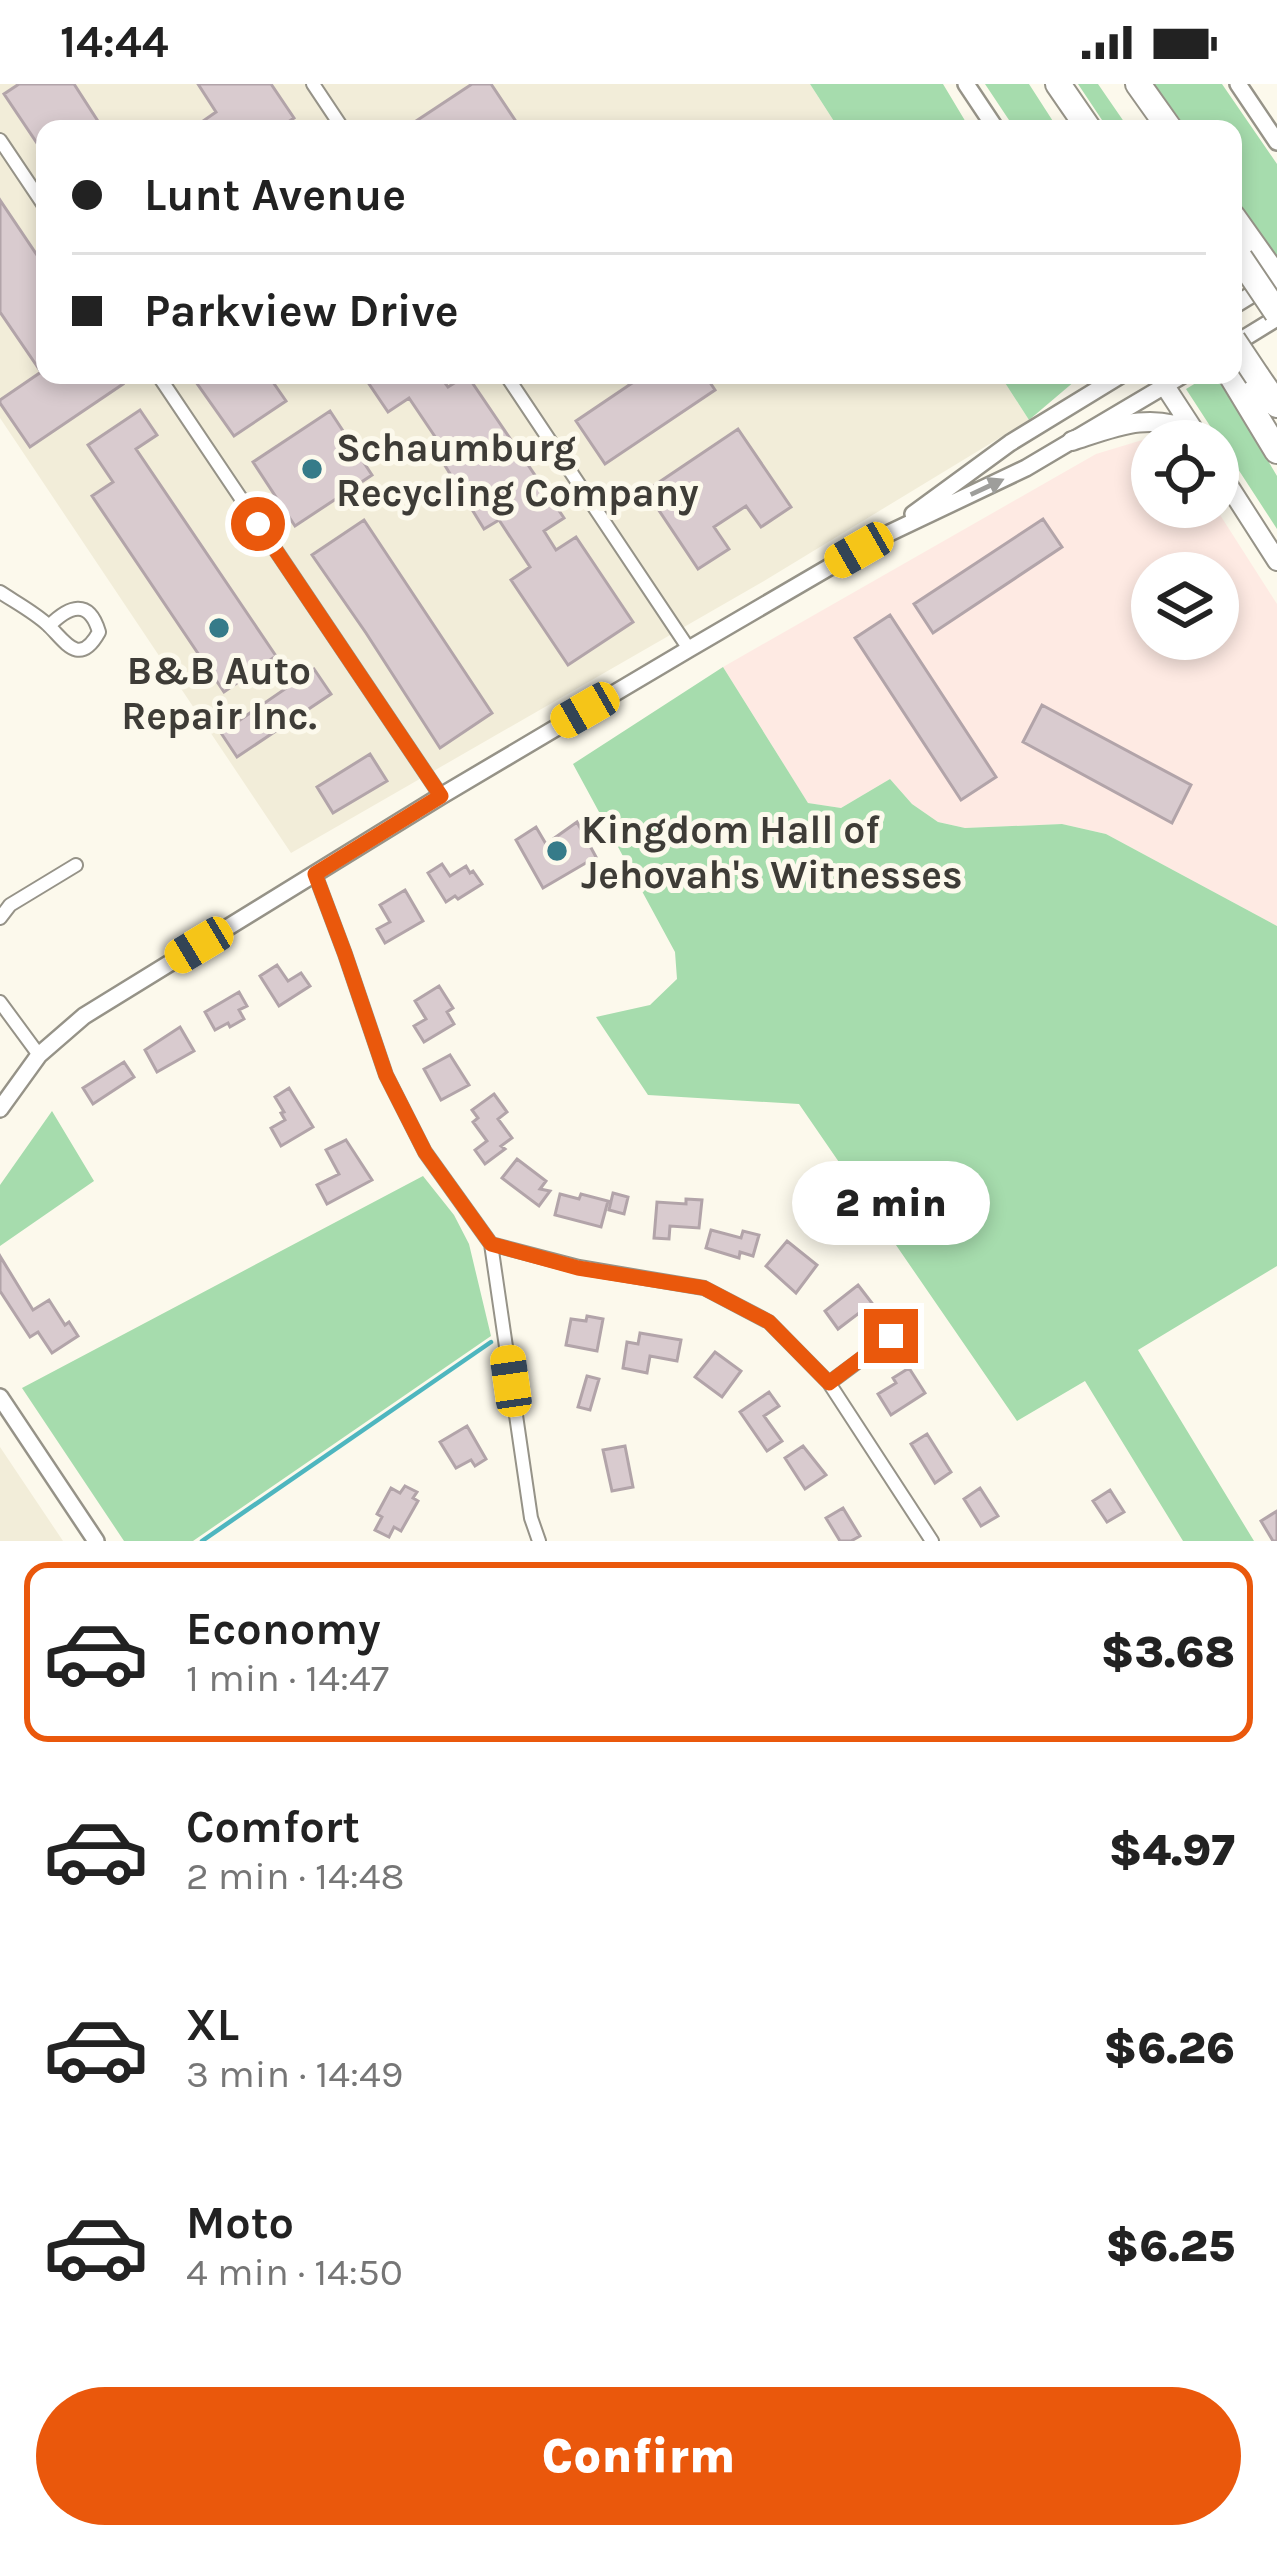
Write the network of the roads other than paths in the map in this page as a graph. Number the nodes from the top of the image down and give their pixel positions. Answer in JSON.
{"nodes":[{"id":1,"x":313,"y":84,"type":"edge"},
{"id":2,"x":966,"y":84,"type":"edge"},
{"id":3,"x":1045,"y":84,"type":"edge"},
{"id":4,"x":1058,"y":84,"type":"edge"},
{"id":5,"x":1121,"y":84,"type":"edge"},
{"id":6,"x":1138,"y":84,"type":"edge"},
{"id":7,"x":1238,"y":84,"type":"edge"},
{"id":8,"x":337,"y":120,"type":"edge"},
{"id":9,"x":990,"y":120,"type":"edge"},
{"id":10,"x":1069,"y":120,"type":"edge"},
{"id":11,"x":1083,"y":120,"type":"edge"},
{"id":12,"x":1146,"y":120,"type":"edge"},
{"id":13,"x":1164,"y":120,"type":"edge"},
{"id":14,"x":0,"y":140,"type":"edge"},
{"id":15,"x":1277,"y":142,"type":"edge"},
{"id":16,"x":36,"y":194,"type":"edge"},
{"id":17,"x":1243,"y":251,"type":"edge"},
{"id":18,"x":1277,"y":279,"type":"edge"},
{"id":19,"x":1242,"y":300,"type":"edge"},
{"id":20,"x":1277,"y":316,"type":"edge"},
{"id":21,"x":1242,"y":337,"type":"edge"},
{"id":22,"x":1242,"y":379,"type":"edge"},
{"id":23,"x":164,"y":384,"type":"edge"},
{"id":24,"x":512,"y":384,"type":"edge"},
{"id":25,"x":1096,"y":384,"type":"edge"},
{"id":26,"x":1105,"y":384,"type":"edge"},
{"id":27,"x":1156,"y":384,"type":"edge"},
{"id":28,"x":1164,"y":384,"type":"edge"},
{"id":29,"x":1089,"y":394,"type":"junction"},
{"id":30,"x":1277,"y":405,"type":"edge"},
{"id":31,"x":1187,"y":420,"type":"edge"},
{"id":32,"x":1131,"y":422,"type":"edge"},
{"id":33,"x":1072,"y":441,"type":"junction"},
{"id":34,"x":1277,"y":451,"type":"edge"},
{"id":35,"x":1239,"y":502,"type":"edge"},
{"id":36,"x":881,"y":537,"type":"junction"},
{"id":37,"x":1277,"y":561,"type":"edge"},
{"id":38,"x":0,"y":592,"type":"edge"},
{"id":39,"x":49,"y":626,"type":"dead end"},
{"id":40,"x":689,"y":649,"type":"junction"},
{"id":41,"x":441,"y":796,"type":"junction"},
{"id":42,"x":76,"y":866,"type":"dead end"},
{"id":43,"x":315,"y":874,"type":"junction"},
{"id":44,"x":0,"y":918,"type":"edge"},
{"id":45,"x":0,"y":1002,"type":"edge"},
{"id":46,"x":39,"y":1055,"type":"junction"},
{"id":47,"x":0,"y":1109,"type":"edge"},
{"id":48,"x":491,"y":1244,"type":"junction"},
{"id":49,"x":891,"y":1336,"type":"dead end"},
{"id":50,"x":829,"y":1383,"type":"junction"},
{"id":51,"x":0,"y":1397,"type":"edge"},
{"id":52,"x":97,"y":1541,"type":"edge"},
{"id":53,"x":539,"y":1541,"type":"edge"},
{"id":54,"x":932,"y":1541,"type":"edge"}],
"edges":[{"from":1,"to":8,"type":"street"},
{"from":2,"to":9,"type":"street"},
{"from":3,"to":10,"type":"highway"},
{"from":4,"to":11,"type":"highway"},
{"from":5,"to":12,"type":"highway"},
{"from":6,"to":13,"type":"highway"},
{"from":7,"to":15,"type":"street"},
{"from":14,"to":16,"type":"street"},
{"from":17,"to":18,"type":"highway"},
{"from":17,"to":20,"type":"highway","bridge":true},
{"from":18,"to":19,"type":"street"},
{"from":20,"to":21,"type":"street"},
{"from":22,"to":30,"type":"highway"},
{"from":22,"to":34,"type":"highway"},
{"from":23,"to":41,"type":"street"},
{"from":24,"to":40,"type":"street"},
{"from":25,"to":29,"type":"street"},
{"from":26,"to":29,"type":"street"},
{"from":27,"to":33,"type":"street"},
{"from":28,"to":31,"type":"main road"},
{"from":29,"to":36,"type":"street"},
{"from":32,"to":33,"type":"main road"},
{"from":36,"to":33,"type":"street","one_way":true},
{"from":35,"to":37,"type":"main road"},
{"from":36,"to":40,"type":"street"},
{"from":38,"to":39,"type":"street"},
{"from":40,"to":41,"type":"street"},
{"from":41,"to":43,"type":"street"},
{"from":42,"to":44,"type":"street"},
{"from":43,"to":46,"type":"street"},
{"from":43,"to":48,"type":"street"},
{"from":45,"to":46,"type":"street"},
{"from":46,"to":47,"type":"street"},
{"from":48,"to":50,"type":"street"},
{"from":48,"to":53,"type":"street"},
{"from":49,"to":50,"type":"street"},
{"from":50,"to":54,"type":"street"},
{"from":51,"to":52,"type":"street"}]}
